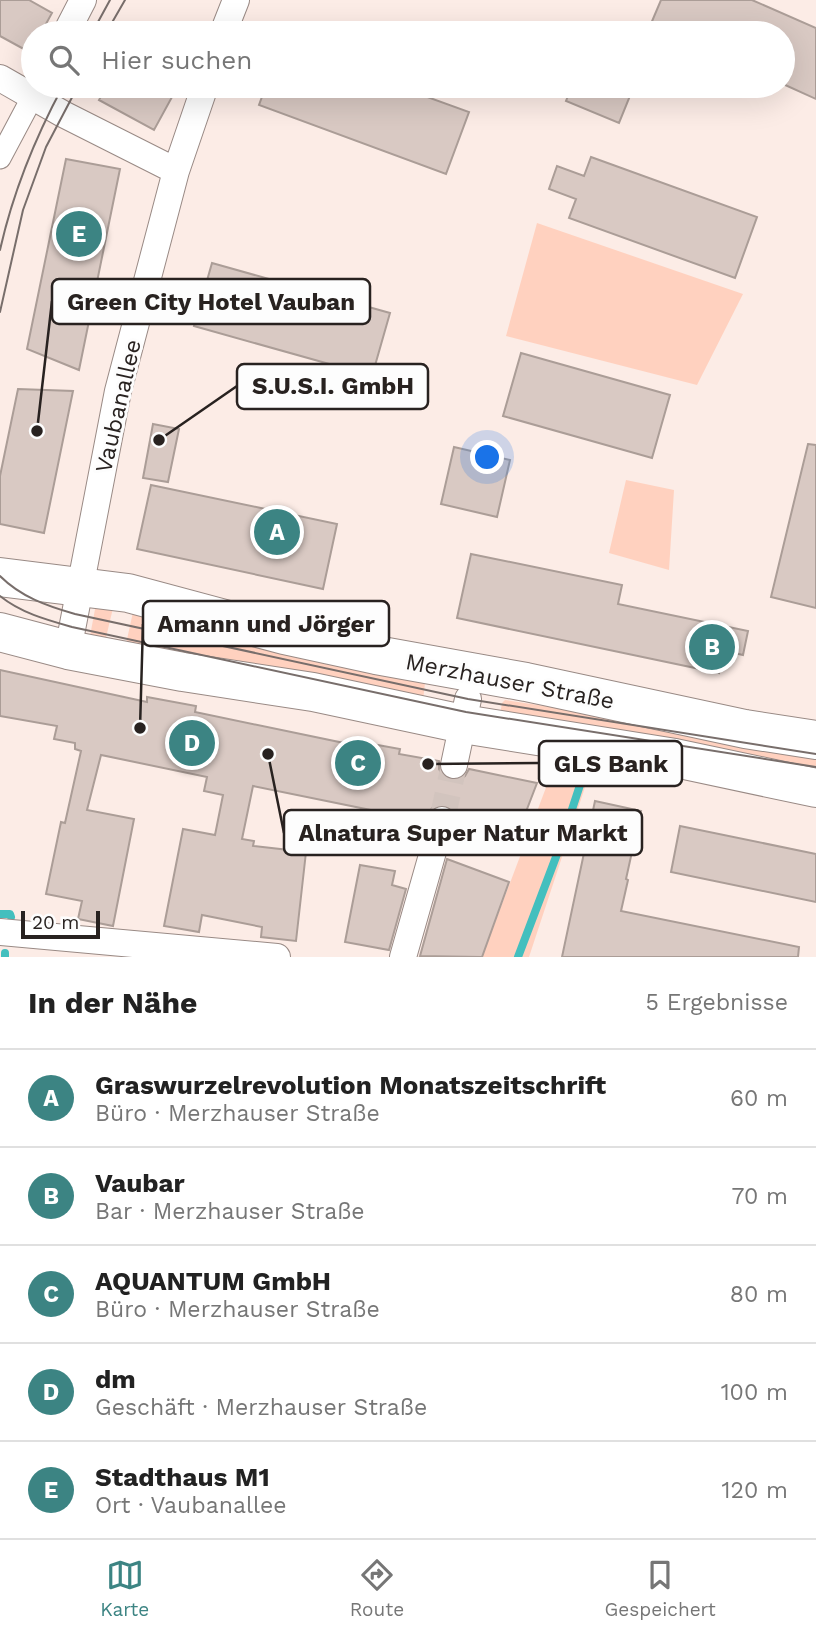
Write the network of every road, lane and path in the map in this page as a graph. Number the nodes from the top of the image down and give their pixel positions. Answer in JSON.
{"nodes":[{"id":1,"x":83,"y":0,"type":"edge"},
{"id":2,"x":236,"y":0,"type":"edge"},
{"id":3,"x":72,"y":21,"type":"edge"},
{"id":4,"x":228,"y":21,"type":"edge"},
{"id":5,"x":0,"y":78,"type":"edge"},
{"id":6,"x":21,"y":86,"type":"edge"},
{"id":7,"x":32,"y":98,"type":"edge"},
{"id":8,"x":48,"y":98,"type":"edge"},
{"id":9,"x":201,"y":98,"type":"edge"},
{"id":10,"x":0,"y":158,"type":"edge"},
{"id":11,"x":176,"y":171,"type":"junction"},
{"id":12,"x":0,"y":578,"type":"edge"},
{"id":13,"x":80,"y":587,"type":"junction"},
{"id":14,"x":0,"y":632,"type":"edge"},
{"id":15,"x":68,"y":650,"type":"junction"},
{"id":16,"x":424,"y":663,"type":"junction"},
{"id":17,"x":526,"y":682,"type":"junction"},
{"id":18,"x":466,"y":712,"type":"junction"},
{"id":19,"x":816,"y":740,"type":"edge"},
{"id":20,"x":454,"y":765,"type":"tunnel mouth"},
{"id":21,"x":816,"y":788,"type":"edge"},
{"id":22,"x":442,"y":820,"type":"tunnel mouth"},
{"id":23,"x":0,"y":932,"type":"edge"},
{"id":24,"x":276,"y":957,"type":"edge"},
{"id":25,"x":403,"y":957,"type":"edge"}],
"edges":[{"from":1,"to":3,"type":"street"},
{"from":2,"to":4,"type":"street"},
{"from":5,"to":6,"type":"street"},
{"from":7,"to":10,"type":"street"},
{"from":8,"to":11,"type":"street"},
{"from":9,"to":11,"type":"street","name":"Vaubanallee"},
{"from":11,"to":13,"type":"street","name":"Vaubanallee"},
{"from":12,"to":13,"type":"main road","name":"Merzhauser Straße"},
{"from":13,"to":15,"type":"street","name":"Vaubanallee"},
{"from":13,"to":16,"type":"main road","name":"Merzhauser Straße"},
{"from":14,"to":15,"type":"main road","name":"Merzhauser Straße"},
{"from":15,"to":18,"type":"main road","name":"Merzhauser Straße"},
{"from":16,"to":17,"type":"main road","name":"Merzhauser Straße"},
{"from":16,"to":18,"type":"main road"},
{"from":17,"to":18,"type":"main road"},
{"from":17,"to":19,"type":"main road","name":"Merzhauser Straße"},
{"from":18,"to":20,"type":"street"},
{"from":18,"to":21,"type":"main road","name":"Merzhauser Straße"},
{"from":22,"to":25,"type":"street"},
{"from":23,"to":24,"type":"street"}]}
